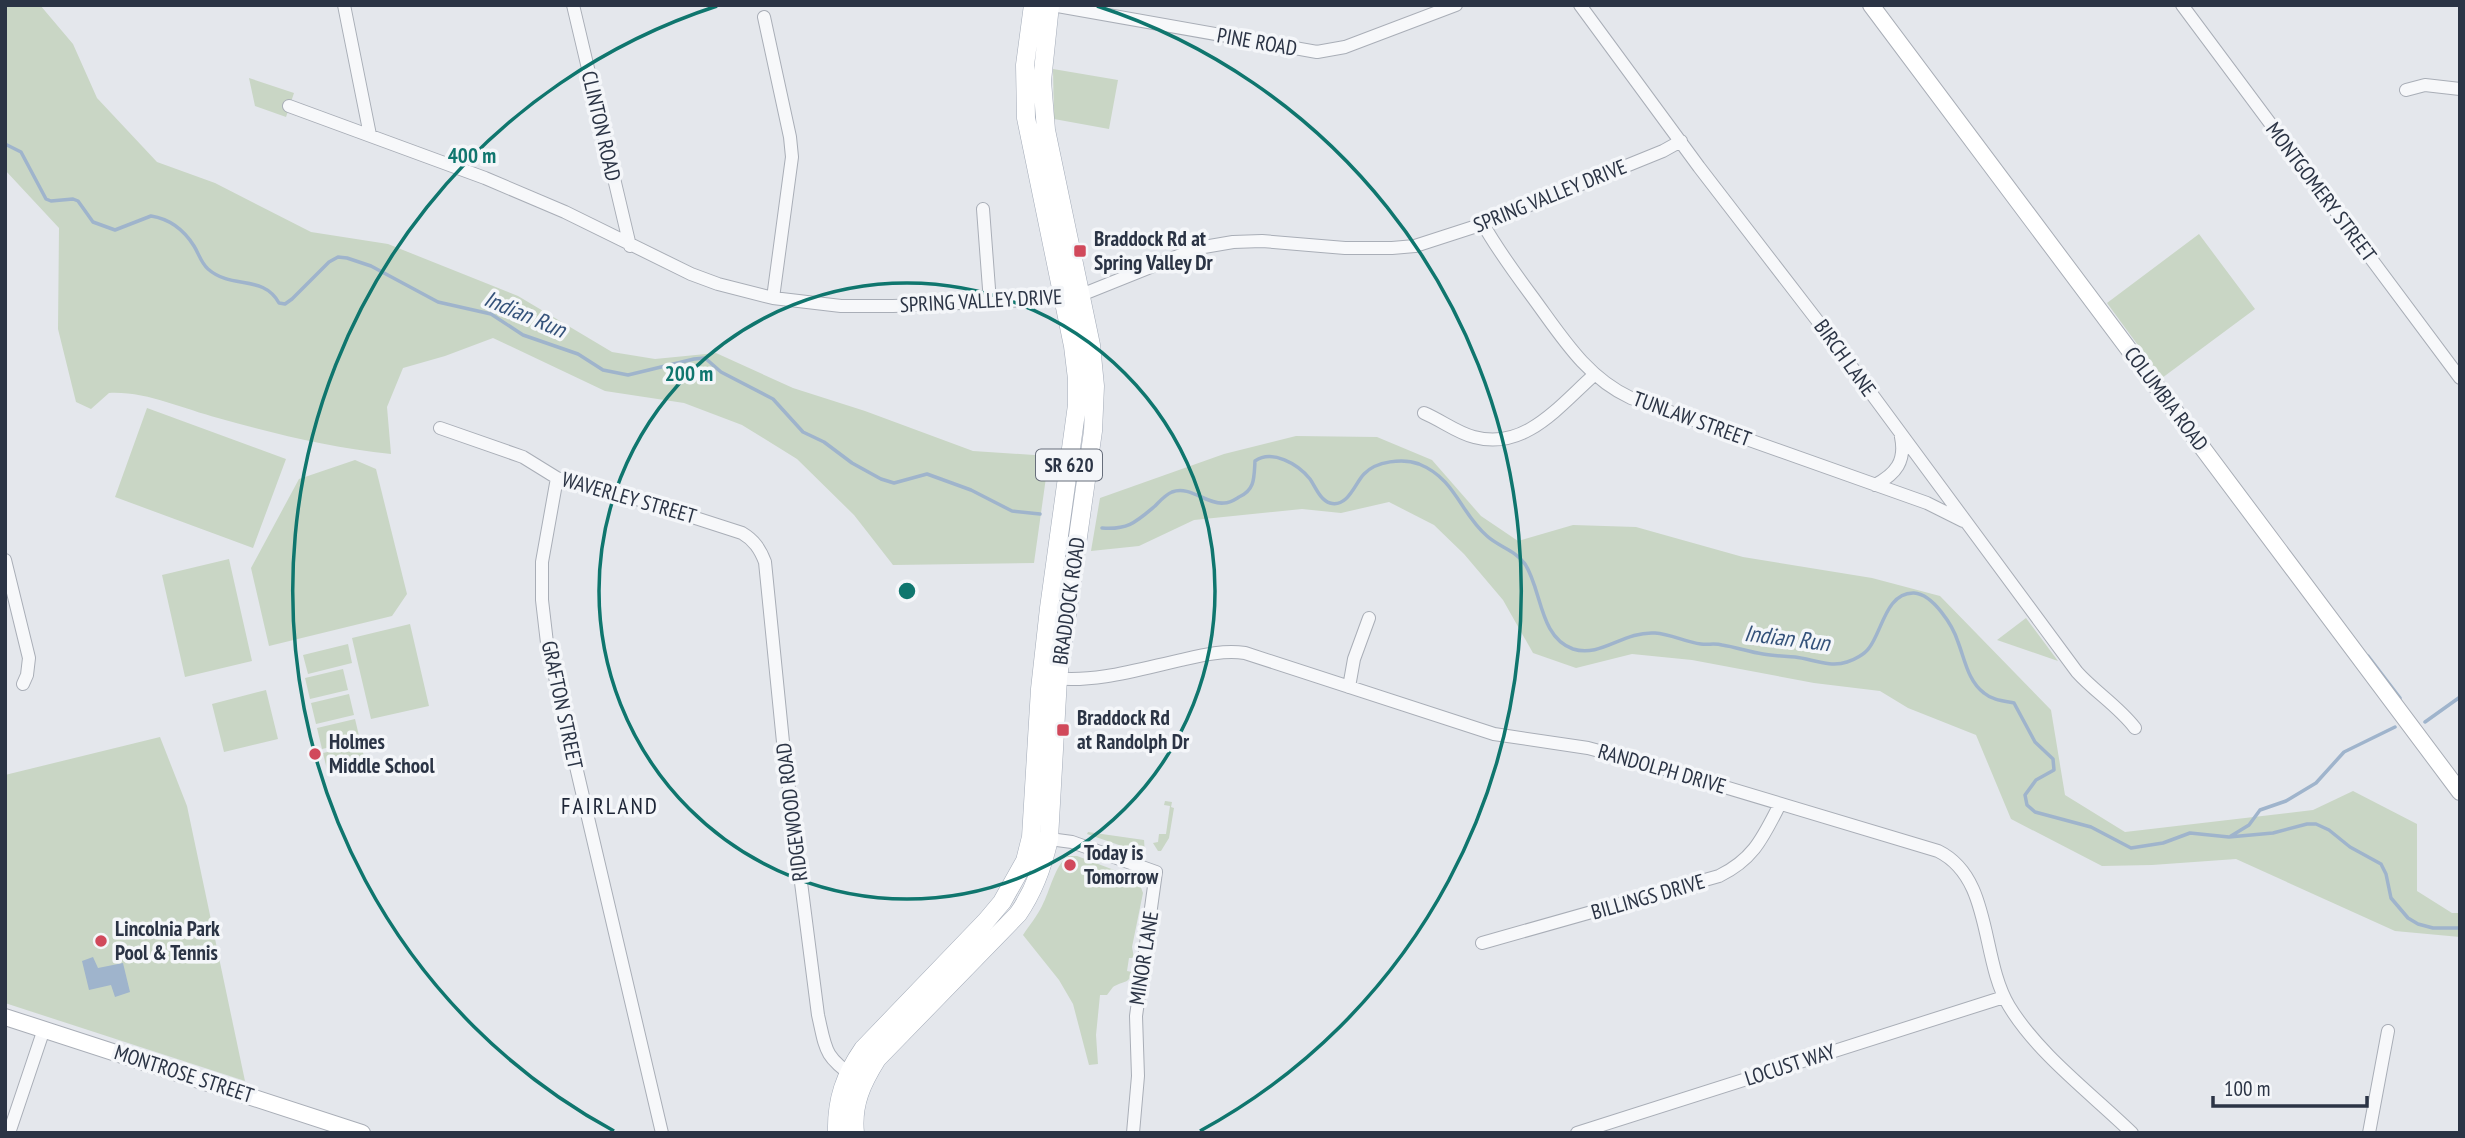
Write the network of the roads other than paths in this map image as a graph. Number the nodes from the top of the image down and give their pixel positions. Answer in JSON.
{"nodes":[{"id":1,"x":344,"y":5,"type":"edge"},
{"id":2,"x":573,"y":5,"type":"edge"},
{"id":3,"x":1033,"y":5,"type":"edge"},
{"id":4,"x":1051,"y":5,"type":"edge"},
{"id":5,"x":1456,"y":5,"type":"edge"},
{"id":6,"x":1580,"y":5,"type":"edge"},
{"id":7,"x":1871,"y":5,"type":"edge"},
{"id":8,"x":2182,"y":5,"type":"edge"},
{"id":9,"x":764,"y":17,"type":"dead end"},
{"id":10,"x":2460,"y":89,"type":"edge"},
{"id":11,"x":2406,"y":90,"type":"dead end"},
{"id":12,"x":289,"y":106,"type":"dead end"},
{"id":13,"x":370,"y":135,"type":"junction"},
{"id":14,"x":1681,"y":141,"type":"junction"},
{"id":15,"x":984,"y":209,"type":"dead end"},
{"id":16,"x":1483,"y":224,"type":"junction"},
{"id":17,"x":630,"y":246,"type":"junction"},
{"id":18,"x":1072,"y":296,"type":"junction"},
{"id":19,"x":773,"y":298,"type":"junction"},
{"id":20,"x":990,"y":302,"type":"junction"},
{"id":21,"x":1594,"y":375,"type":"junction"},
{"id":22,"x":2460,"y":378,"type":"edge"},
{"id":23,"x":1424,"y":413,"type":"dead end"},
{"id":24,"x":440,"y":428,"type":"dead end"},
{"id":25,"x":1900,"y":433,"type":"junction"},
{"id":26,"x":557,"y":478,"type":"junction"},
{"id":27,"x":1875,"y":485,"type":"junction"},
{"id":28,"x":1969,"y":525,"type":"junction"},
{"id":29,"x":742,"y":533,"type":"joint"},
{"id":30,"x":5,"y":560,"type":"edge"},
{"id":31,"x":1368,"y":618,"type":"dead end"},
{"id":32,"x":1050,"y":677,"type":"junction"},
{"id":33,"x":23,"y":684,"type":"dead end"},
{"id":34,"x":1349,"y":687,"type":"junction"},
{"id":35,"x":2135,"y":728,"type":"dead end"},
{"id":36,"x":2460,"y":793,"type":"edge"},
{"id":37,"x":1780,"y":804,"type":"junction"},
{"id":38,"x":1040,"y":838,"type":"junction"},
{"id":39,"x":1482,"y":943,"type":"dead end"},
{"id":40,"x":2004,"y":997,"type":"junction"},
{"id":41,"x":5,"y":1017,"type":"edge"},
{"id":42,"x":44,"y":1029,"type":"junction"},
{"id":43,"x":2389,"y":1031,"type":"dead end"},
{"id":44,"x":855,"y":1078,"type":"junction"},
{"id":45,"x":9,"y":1133,"type":"edge"},
{"id":46,"x":362,"y":1133,"type":"edge"},
{"id":47,"x":662,"y":1133,"type":"edge"},
{"id":48,"x":837,"y":1133,"type":"edge"},
{"id":49,"x":855,"y":1133,"type":"edge"},
{"id":50,"x":1133,"y":1133,"type":"edge"},
{"id":51,"x":1577,"y":1133,"type":"edge"},
{"id":52,"x":2132,"y":1133,"type":"edge"},
{"id":53,"x":2369,"y":1133,"type":"edge"}],
"edges":[{"from":1,"to":13,"type":"street"},
{"from":2,"to":17,"type":"street","name":"CLINTON ROAD"},
{"from":3,"to":18,"type":"main road","name":"BRADDOCK ROAD","number":"SR 620"},
{"from":4,"to":5,"type":"street","name":"PINE ROAD"},
{"from":4,"to":18,"type":"main road","name":"BRADDOCK ROAD","number":"SR 620"},
{"from":6,"to":14,"type":"street","name":"BIRCH LANE"},
{"from":7,"to":36,"type":"street","name":"COLUMBIA ROAD"},
{"from":8,"to":22,"type":"street","name":"MONTGOMERY STREET"},
{"from":9,"to":19,"type":"street"},
{"from":10,"to":11,"type":"street"},
{"from":12,"to":13,"type":"street","name":"SPRING VALLEY DRIVE"},
{"from":13,"to":17,"type":"street","name":"SPRING VALLEY DRIVE"},
{"from":14,"to":16,"type":"street","name":"SPRING VALLEY DRIVE"},
{"from":14,"to":25,"type":"street","name":"BIRCH LANE"},
{"from":15,"to":20,"type":"street"},
{"from":16,"to":18,"type":"street","name":"SPRING VALLEY DRIVE"},
{"from":16,"to":21,"type":"street","name":"TUNLAW STREET"},
{"from":17,"to":19,"type":"street","name":"SPRING VALLEY DRIVE"},
{"from":18,"to":20,"type":"street","name":"SPRING VALLEY DRIVE"},
{"from":18,"to":32,"type":"main road","name":"BRADDOCK ROAD","number":"SR 620"},
{"from":19,"to":20,"type":"street","name":"SPRING VALLEY DRIVE"},
{"from":21,"to":23,"type":"street"},
{"from":21,"to":27,"type":"street","name":"TUNLAW STREET"},
{"from":24,"to":26,"type":"street","name":"WAVERLEY STREET"},
{"from":25,"to":27,"type":"street"},
{"from":25,"to":28,"type":"street","name":"BIRCH LANE"},
{"from":26,"to":29,"type":"street","name":"WAVERLEY STREET"},
{"from":26,"to":47,"type":"street","name":"GRAFTON STREET"},
{"from":27,"to":28,"type":"street","name":"TUNLAW STREET"},
{"from":28,"to":35,"type":"street","name":"BIRCH LANE"},
{"from":29,"to":44,"type":"street","name":"RIDGEWOOD ROAD"},
{"from":30,"to":33,"type":"street"},
{"from":31,"to":34,"type":"street"},
{"from":32,"to":34,"type":"street","name":"RANDOLPH DRIVE"},
{"from":32,"to":38,"type":"main road","name":"BRADDOCK ROAD","number":"SR 620"},
{"from":34,"to":37,"type":"street","name":"RANDOLPH DRIVE"},
{"from":37,"to":39,"type":"street","name":"BILLINGS DRIVE"},
{"from":37,"to":40,"type":"street","name":"RANDOLPH DRIVE"},
{"from":38,"to":44,"type":"main road","name":"BRADDOCK ROAD","number":"SR 620"},
{"from":38,"to":50,"type":"street","name":"MINOR LANE"},
{"from":40,"to":51,"type":"street","name":"LOCUST WAY"},
{"from":40,"to":52,"type":"street","name":"RANDOLPH DRIVE"},
{"from":41,"to":42,"type":"street","name":"MONTROSE STREET"},
{"from":42,"to":45,"type":"street"},
{"from":42,"to":46,"type":"street","name":"MONTROSE STREET"},
{"from":43,"to":53,"type":"street"},
{"from":44,"to":48,"type":"main road","name":"BRADDOCK ROAD","number":"SR 620"},
{"from":44,"to":49,"type":"main road","name":"BRADDOCK ROAD","number":"SR 620"}]}
